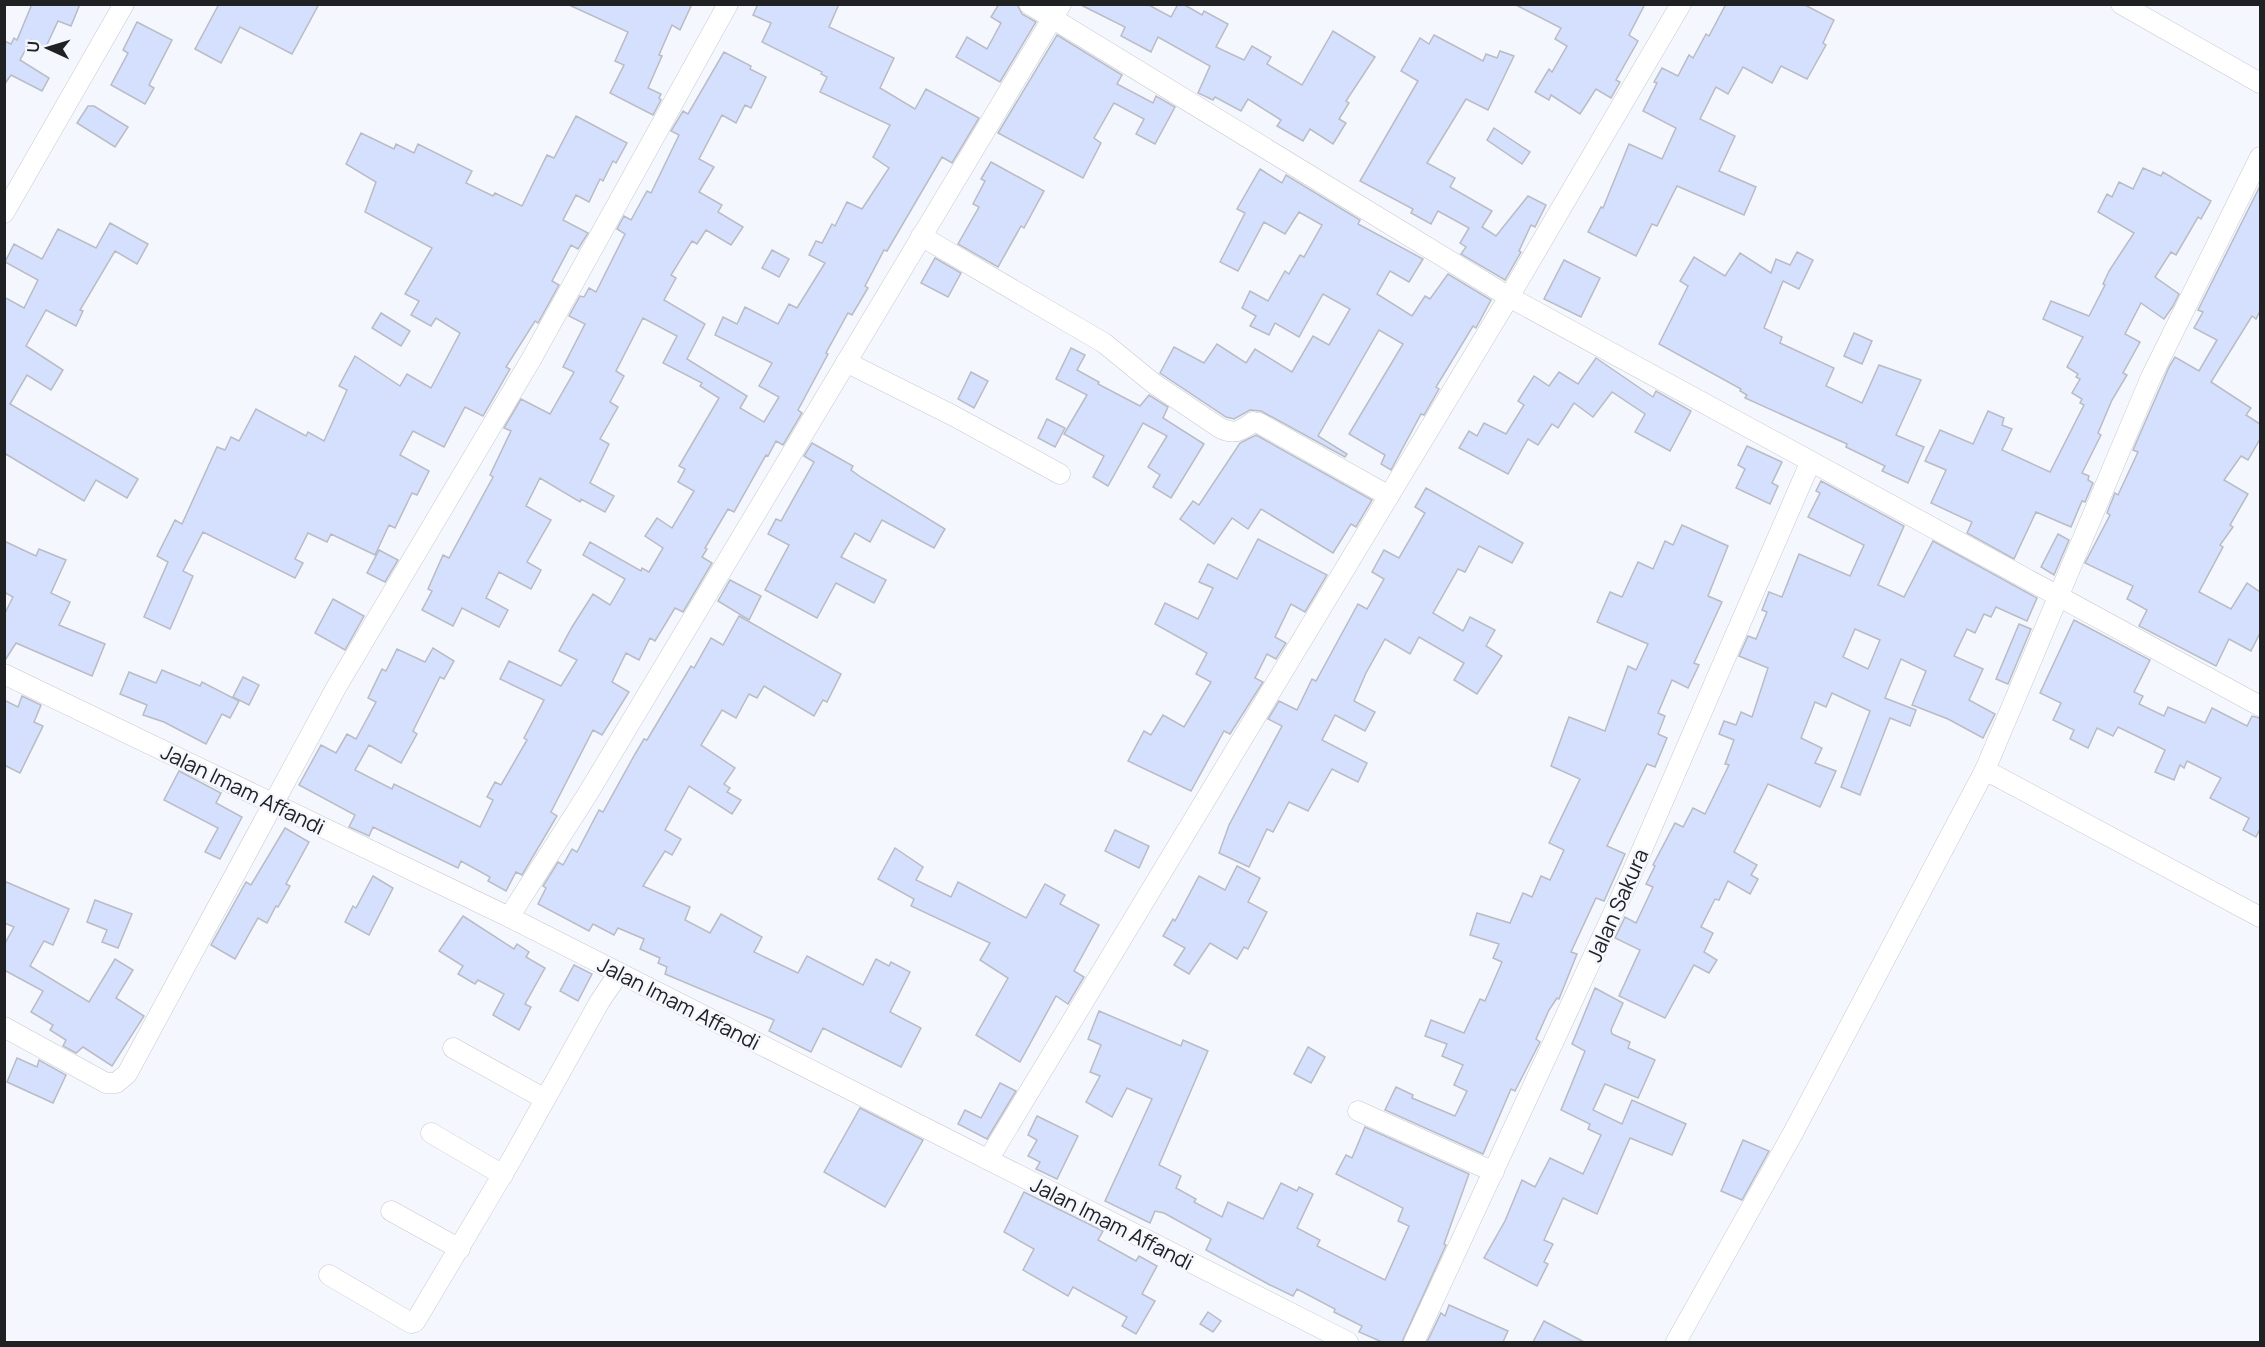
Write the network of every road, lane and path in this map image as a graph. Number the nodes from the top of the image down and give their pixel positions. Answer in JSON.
{"nodes":[{"id":1,"x":124,"y":4,"type":"edge"},
{"id":2,"x":728,"y":4,"type":"edge"},
{"id":3,"x":1029,"y":4,"type":"edge"},
{"id":4,"x":1681,"y":4,"type":"edge"},
{"id":5,"x":2121,"y":4,"type":"edge"},
{"id":6,"x":1057,"y":12,"type":"edge"},
{"id":7,"x":2260,"y":83,"type":"edge"},
{"id":8,"x":2260,"y":157,"type":"edge"},
{"id":9,"x":4,"y":213,"type":"edge"},
{"id":10,"x":921,"y":236,"type":"junction"},
{"id":11,"x":1509,"y":297,"type":"junction"},
{"id":12,"x":846,"y":362,"type":"junction"},
{"id":13,"x":1810,"y":463,"type":"junction"},
{"id":14,"x":1060,"y":474,"type":"dead end"},
{"id":15,"x":1389,"y":496,"type":"junction"},
{"id":16,"x":2059,"y":595,"type":"junction"},
{"id":17,"x":4,"y":674,"type":"edge"},
{"id":18,"x":2260,"y":706,"type":"edge"},
{"id":19,"x":1985,"y":770,"type":"junction"},
{"id":20,"x":274,"y":805,"type":"junction"},
{"id":21,"x":509,"y":917,"type":"junction"},
{"id":22,"x":2260,"y":917,"type":"edge"},
{"id":23,"x":619,"y":973,"type":"junction"},
{"id":24,"x":4,"y":1027,"type":"edge"},
{"id":25,"x":453,"y":1048,"type":"dead end"},
{"id":26,"x":545,"y":1099,"type":"junction"},
{"id":27,"x":1358,"y":1111,"type":"dead end"},
{"id":28,"x":431,"y":1133,"type":"dead end"},
{"id":29,"x":988,"y":1160,"type":"junction"},
{"id":30,"x":1494,"y":1172,"type":"junction"},
{"id":31,"x":503,"y":1175,"type":"junction"},
{"id":32,"x":391,"y":1211,"type":"dead end"},
{"id":33,"x":460,"y":1249,"type":"junction"},
{"id":34,"x":329,"y":1275,"type":"dead end"},
{"id":35,"x":1348,"y":1342,"type":"edge"},
{"id":36,"x":1414,"y":1342,"type":"edge"},
{"id":37,"x":1676,"y":1342,"type":"edge"}],
"edges":[{"from":1,"to":9,"type":"street"},
{"from":2,"to":20,"type":"street"},
{"from":3,"to":6,"type":"street"},
{"from":4,"to":11,"type":"street"},
{"from":5,"to":7,"type":"street"},
{"from":6,"to":10,"type":"street"},
{"from":6,"to":11,"type":"street"},
{"from":8,"to":16,"type":"street"},
{"from":10,"to":12,"type":"street"},
{"from":10,"to":15,"type":"street"},
{"from":11,"to":13,"type":"street"},
{"from":11,"to":15,"type":"street"},
{"from":12,"to":14,"type":"street"},
{"from":12,"to":21,"type":"street"},
{"from":13,"to":16,"type":"street"},
{"from":13,"to":30,"type":"street","name":"Jalan Sakura"},
{"from":15,"to":29,"type":"street"},
{"from":16,"to":18,"type":"street"},
{"from":16,"to":19,"type":"street"},
{"from":17,"to":20,"type":"street","name":"Jalan Imam Affandi"},
{"from":19,"to":22,"type":"street"},
{"from":19,"to":37,"type":"street"},
{"from":20,"to":21,"type":"street","name":"Jalan Imam Affandi"},
{"from":20,"to":24,"type":"street"},
{"from":21,"to":23,"type":"street","name":"Jalan Imam Affandi"},
{"from":23,"to":26,"type":"street"},
{"from":23,"to":29,"type":"street","name":"Jalan Imam Affandi"},
{"from":25,"to":26,"type":"street"},
{"from":26,"to":31,"type":"street"},
{"from":27,"to":30,"type":"street"},
{"from":28,"to":31,"type":"street"},
{"from":29,"to":35,"type":"street","name":"Jalan Imam Affandi"},
{"from":30,"to":36,"type":"street","name":"Jalan Sakura"},
{"from":31,"to":33,"type":"street"},
{"from":32,"to":33,"type":"street"},
{"from":33,"to":34,"type":"street"}]}
